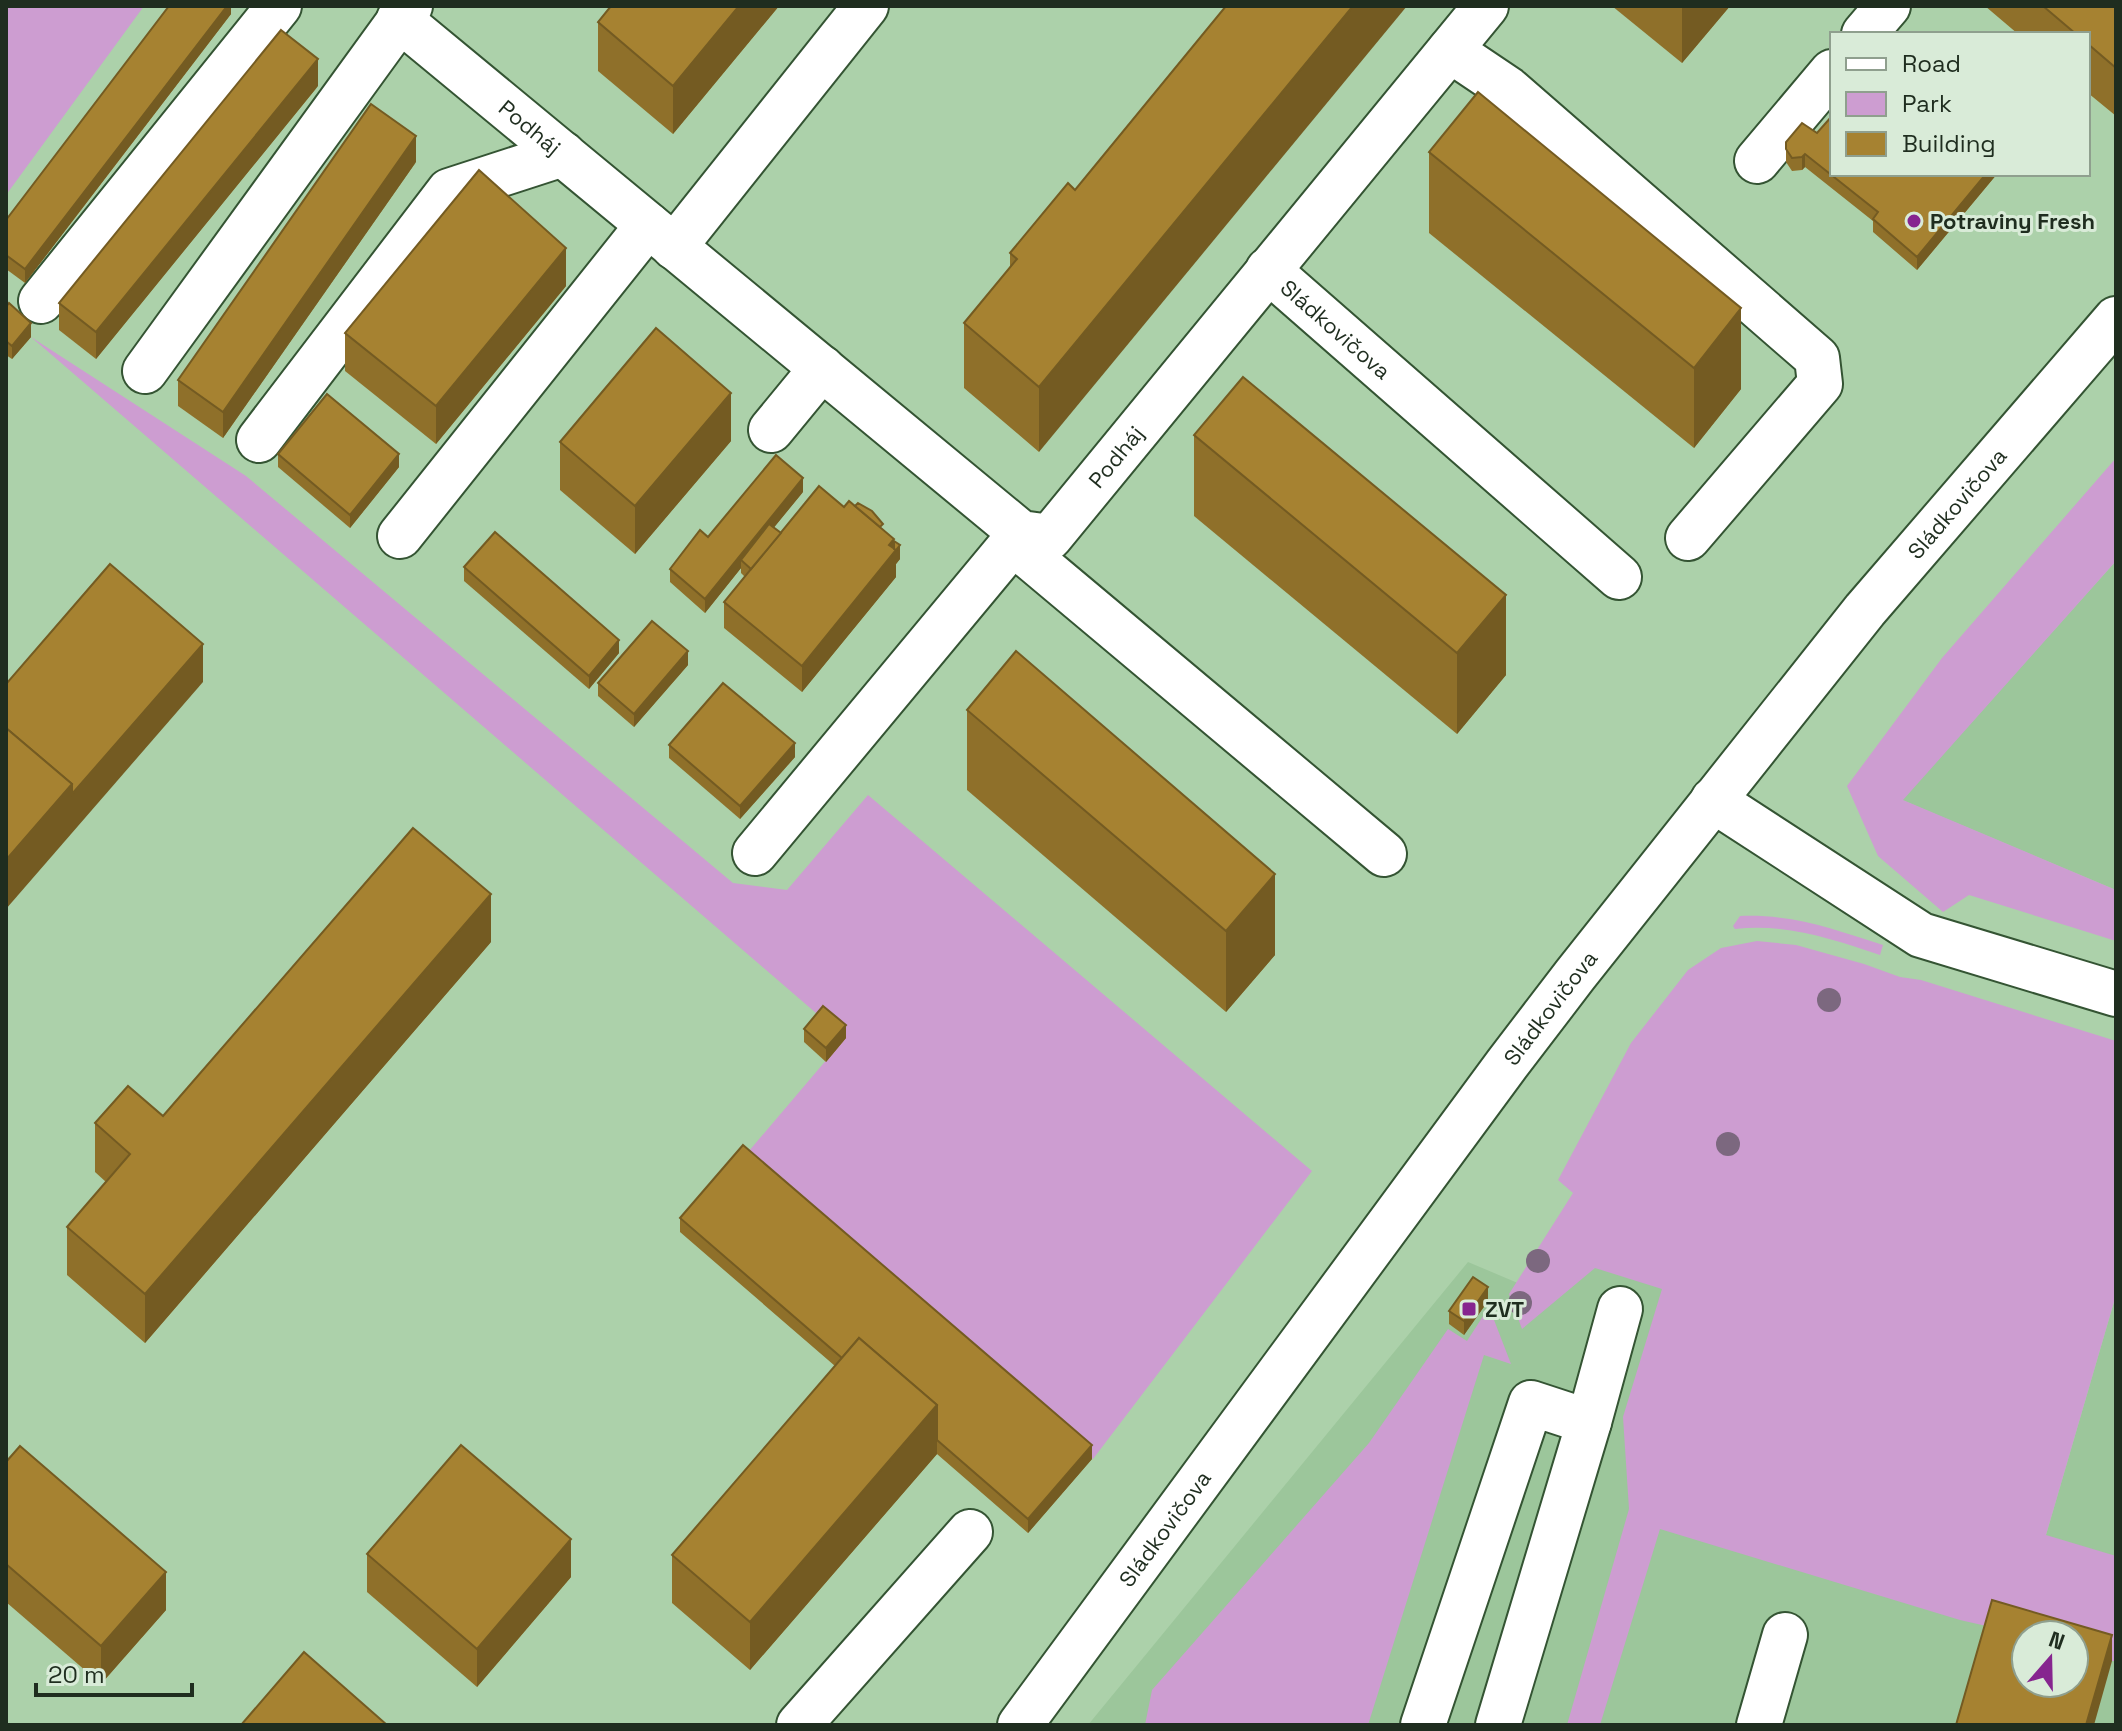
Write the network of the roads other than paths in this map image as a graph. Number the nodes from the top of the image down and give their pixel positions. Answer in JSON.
{"nodes":[{"id":1,"x":279,"y":6,"type":"edge"},
{"id":2,"x":866,"y":6,"type":"edge"},
{"id":3,"x":1486,"y":6,"type":"edge"},
{"id":4,"x":1888,"y":6,"type":"edge"},
{"id":5,"x":404,"y":12,"type":"edge"},
{"id":6,"x":1866,"y":32,"type":"edge"},
{"id":7,"x":1450,"y":50,"type":"junction"},
{"id":8,"x":1830,"y":74,"type":"edge"},
{"id":9,"x":563,"y":154,"type":"junction"},
{"id":10,"x":1757,"y":161,"type":"dead end"},
{"id":11,"x":661,"y":236,"type":"junction"},
{"id":12,"x":1268,"y":270,"type":"junction"},
{"id":13,"x":41,"y":301,"type":"dead end"},
{"id":14,"x":2116,"y":319,"type":"edge"},
{"id":15,"x":822,"y":368,"type":"junction"},
{"id":16,"x":145,"y":371,"type":"dead end"},
{"id":17,"x":771,"y":430,"type":"dead end"},
{"id":18,"x":259,"y":440,"type":"dead end"},
{"id":19,"x":400,"y":536,"type":"dead end"},
{"id":20,"x":1017,"y":538,"type":"junction"},
{"id":21,"x":1688,"y":538,"type":"dead end"},
{"id":22,"x":1619,"y":577,"type":"dead end"},
{"id":23,"x":1713,"y":800,"type":"junction"},
{"id":24,"x":755,"y":853,"type":"dead end"},
{"id":25,"x":1384,"y":854,"type":"dead end"},
{"id":26,"x":2116,"y":994,"type":"edge"},
{"id":27,"x":1620,"y":1309,"type":"dead end"},
{"id":28,"x":1589,"y":1422,"type":"junction"},
{"id":29,"x":970,"y":1532,"type":"dead end"},
{"id":30,"x":1785,"y":1635,"type":"dead end"},
{"id":31,"x":799,"y":1725,"type":"edge"},
{"id":32,"x":1020,"y":1725,"type":"edge"},
{"id":33,"x":1423,"y":1725,"type":"edge"},
{"id":34,"x":1498,"y":1725,"type":"edge"},
{"id":35,"x":1759,"y":1725,"type":"edge"}],
"edges":[{"from":1,"to":13,"type":"street"},
{"from":2,"to":11,"type":"street"},
{"from":3,"to":7,"type":"street","name":"Podháj"},
{"from":4,"to":6,"type":"street"},
{"from":5,"to":9,"type":"street","name":"Podháj"},
{"from":5,"to":16,"type":"street"},
{"from":7,"to":12,"type":"street","name":"Podháj"},
{"from":7,"to":21,"type":"street"},
{"from":8,"to":10,"type":"street"},
{"from":9,"to":11,"type":"street","name":"Podháj"},
{"from":9,"to":18,"type":"street"},
{"from":11,"to":15,"type":"street","name":"Podháj"},
{"from":11,"to":19,"type":"street"},
{"from":12,"to":20,"type":"street","name":"Podháj"},
{"from":12,"to":22,"type":"street","name":"Sládkovičova"},
{"from":14,"to":23,"type":"street","name":"Sládkovičova"},
{"from":15,"to":17,"type":"street"},
{"from":15,"to":20,"type":"street","name":"Podháj"},
{"from":20,"to":24,"type":"street"},
{"from":20,"to":25,"type":"street"},
{"from":23,"to":26,"type":"street"},
{"from":23,"to":32,"type":"street","name":"Sládkovičova"},
{"from":27,"to":28,"type":"street"},
{"from":28,"to":33,"type":"street"},
{"from":28,"to":34,"type":"street"},
{"from":29,"to":31,"type":"street"},
{"from":30,"to":35,"type":"street"}]}
